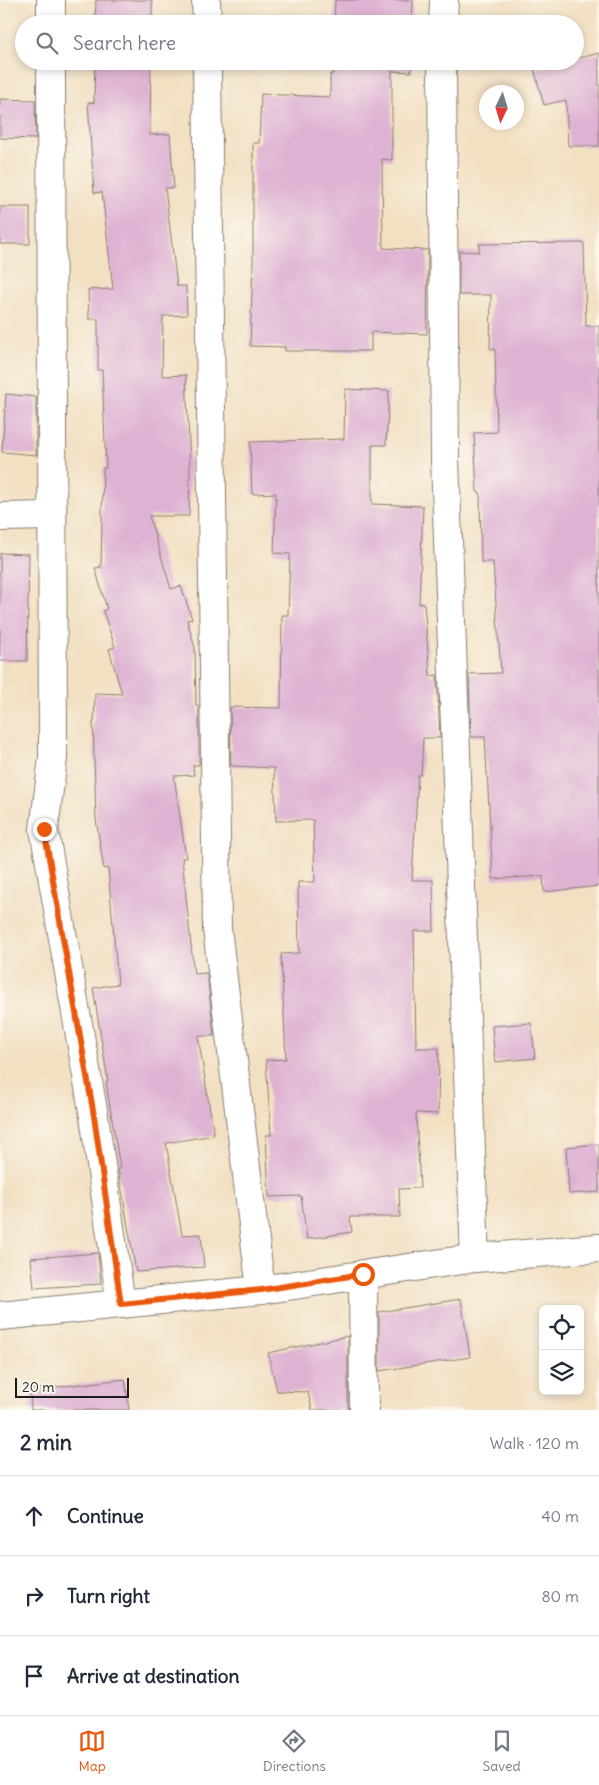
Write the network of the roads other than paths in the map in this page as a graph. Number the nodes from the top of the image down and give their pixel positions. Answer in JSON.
{"nodes":[{"id":1,"x":51,"y":0,"type":"edge"},
{"id":2,"x":206,"y":0,"type":"edge"},
{"id":3,"x":444,"y":0,"type":"edge"},
{"id":4,"x":51,"y":15,"type":"edge"},
{"id":5,"x":206,"y":15,"type":"edge"},
{"id":6,"x":443,"y":15,"type":"edge"},
{"id":7,"x":51,"y":70,"type":"edge"},
{"id":8,"x":207,"y":70,"type":"edge"},
{"id":9,"x":442,"y":70,"type":"edge"},
{"id":10,"x":52,"y":516,"type":"junction"},
{"id":11,"x":0,"y":517,"type":"edge"},
{"id":12,"x":599,"y":1248,"type":"edge"},
{"id":13,"x":475,"y":1258,"type":"junction"},
{"id":14,"x":363,"y":1274,"type":"junction"},
{"id":15,"x":261,"y":1290,"type":"junction"},
{"id":16,"x":121,"y":1304,"type":"junction"},
{"id":17,"x":0,"y":1316,"type":"edge"},
{"id":18,"x":364,"y":1410,"type":"edge"}],
"edges":[{"from":1,"to":4,"type":"street"},
{"from":2,"to":5,"type":"street"},
{"from":3,"to":6,"type":"street"},
{"from":7,"to":10,"type":"street"},
{"from":8,"to":15,"type":"street"},
{"from":9,"to":13,"type":"street"},
{"from":10,"to":11,"type":"street"},
{"from":10,"to":16,"type":"street"},
{"from":12,"to":13,"type":"street"},
{"from":13,"to":14,"type":"street"},
{"from":14,"to":15,"type":"street"},
{"from":14,"to":18,"type":"street"},
{"from":15,"to":16,"type":"street"},
{"from":16,"to":17,"type":"street"}]}
